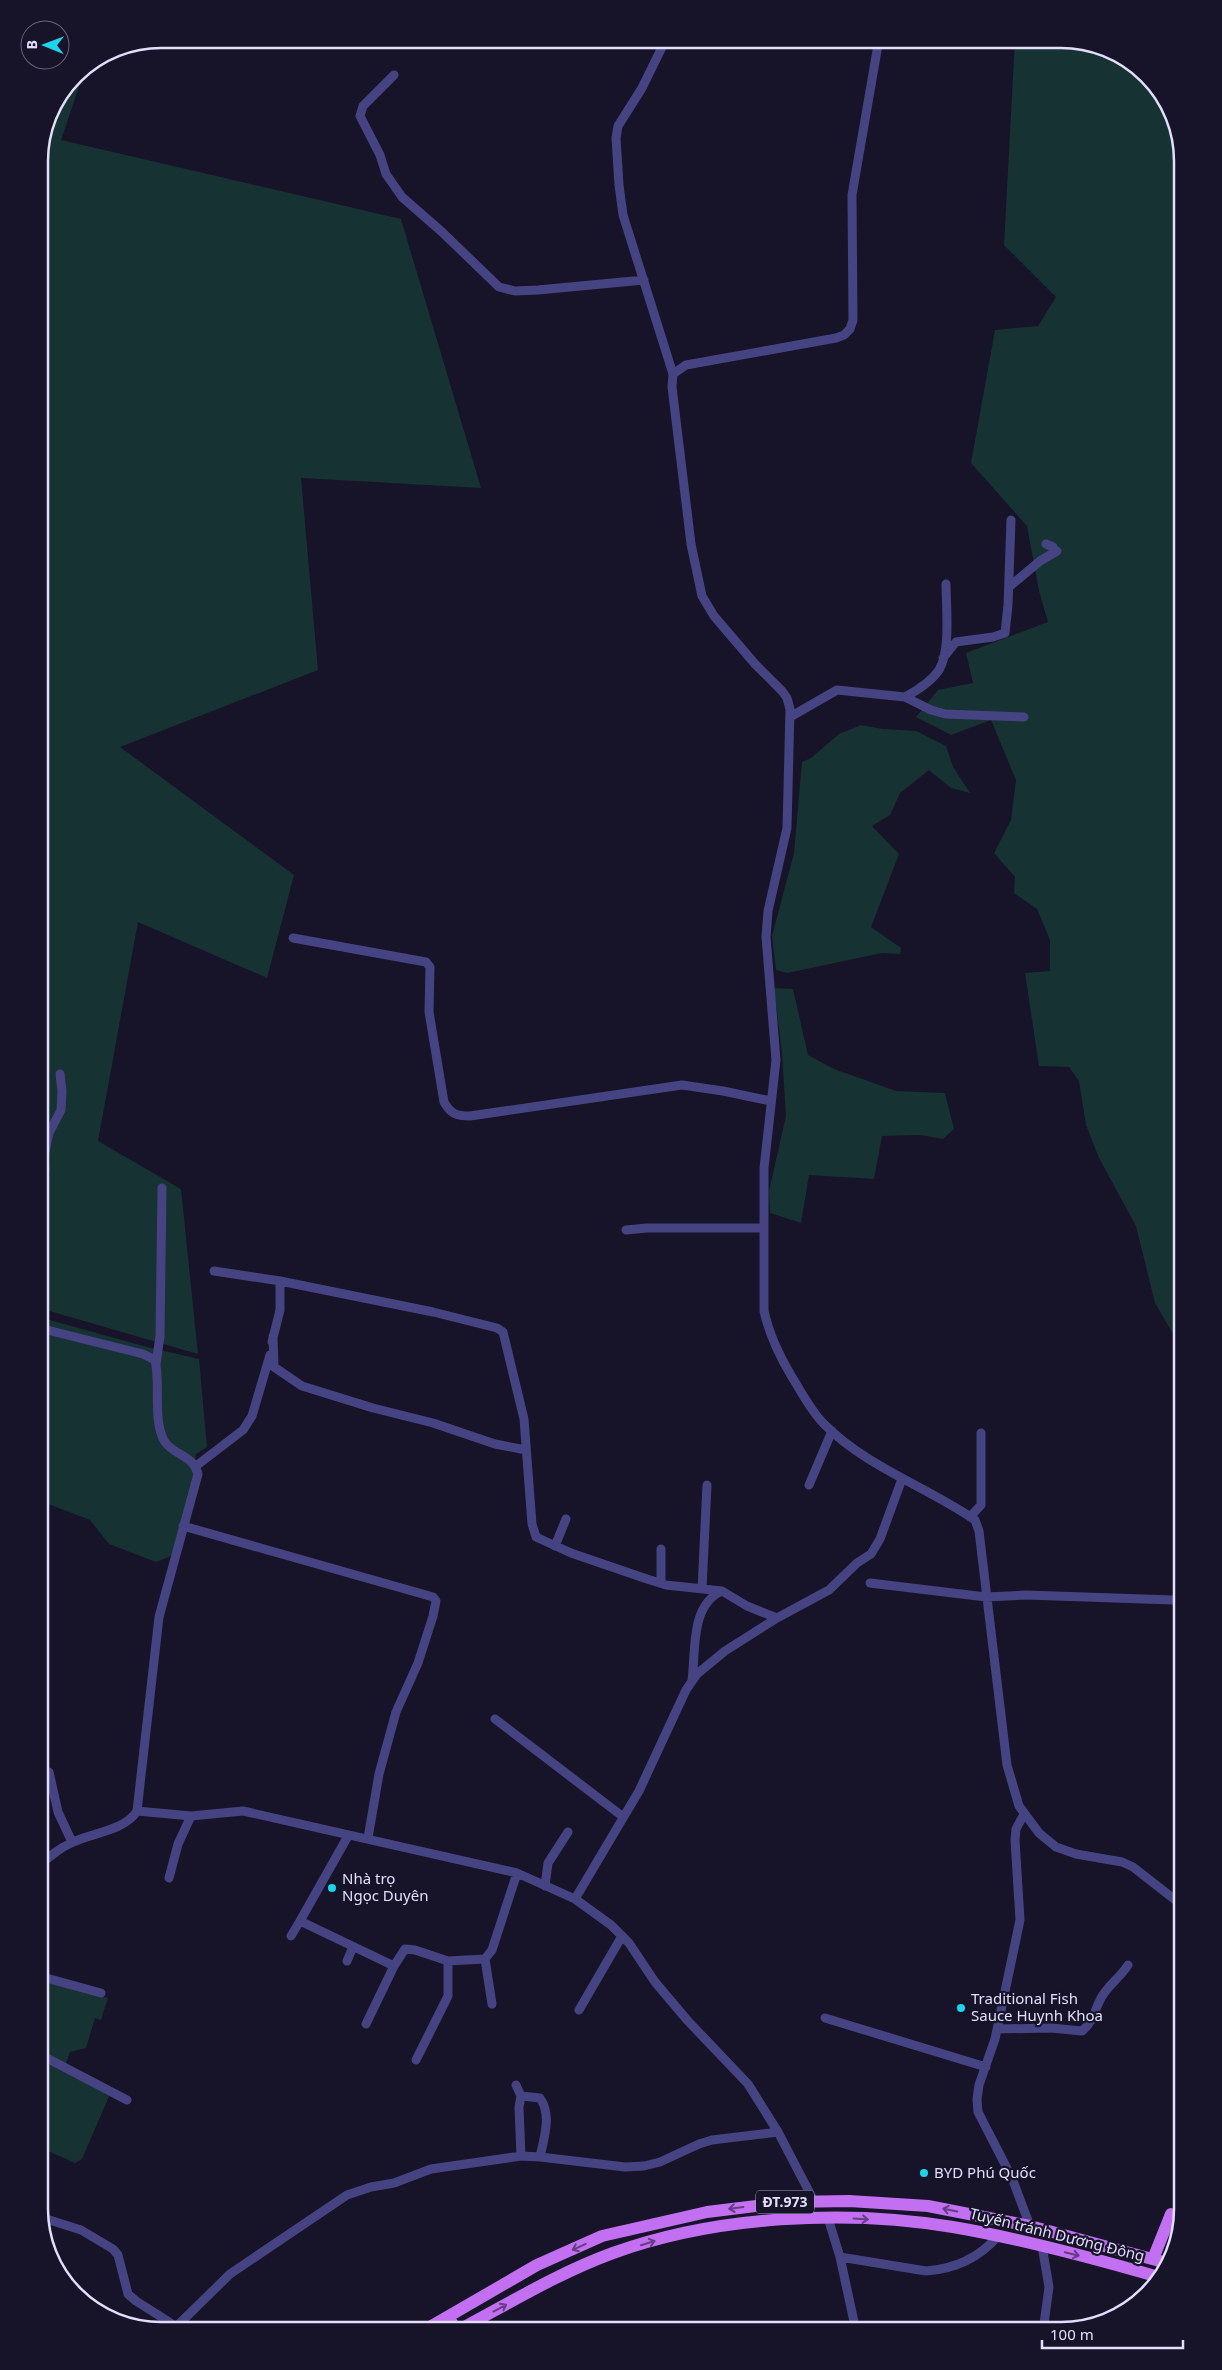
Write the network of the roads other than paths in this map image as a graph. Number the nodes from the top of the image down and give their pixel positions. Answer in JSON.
{"nodes":[{"id":1,"x":662,"y":48,"type":"edge"},
{"id":2,"x":876,"y":48,"type":"edge"},
{"id":3,"x":394,"y":74,"type":"dead end"},
{"id":4,"x":644,"y":280,"type":"junction"},
{"id":5,"x":673,"y":374,"type":"junction"},
{"id":6,"x":1011,"y":520,"type":"dead end"},
{"id":7,"x":1046,"y":544,"type":"dead end"},
{"id":8,"x":946,"y":584,"type":"dead end"},
{"id":9,"x":1009,"y":587,"type":"junction"},
{"id":10,"x":942,"y":658,"type":"junction"},
{"id":11,"x":906,"y":696,"type":"junction"},
{"id":12,"x":790,"y":717,"type":"junction"},
{"id":13,"x":1024,"y":717,"type":"dead end"},
{"id":14,"x":293,"y":938,"type":"dead end"},
{"id":15,"x":60,"y":1074,"type":"dead end"},
{"id":16,"x":771,"y":1101,"type":"junction"},
{"id":17,"x":48,"y":1138,"type":"edge"},
{"id":18,"x":162,"y":1188,"type":"dead end"},
{"id":19,"x":762,"y":1228,"type":"junction"},
{"id":20,"x":626,"y":1230,"type":"dead end"},
{"id":21,"x":214,"y":1271,"type":"dead end"},
{"id":22,"x":280,"y":1281,"type":"junction"},
{"id":23,"x":48,"y":1330,"type":"edge"},
{"id":24,"x":273,"y":1336,"type":"junction"},
{"id":25,"x":156,"y":1364,"type":"junction"},
{"id":26,"x":832,"y":1431,"type":"junction"},
{"id":27,"x":981,"y":1433,"type":"dead end"},
{"id":28,"x":526,"y":1450,"type":"junction"},
{"id":29,"x":196,"y":1466,"type":"junction"},
{"id":30,"x":902,"y":1479,"type":"junction"},
{"id":31,"x":707,"y":1485,"type":"dead end"},
{"id":32,"x":809,"y":1485,"type":"dead end"},
{"id":33,"x":970,"y":1516,"type":"junction"},
{"id":34,"x":566,"y":1519,"type":"dead end"},
{"id":35,"x":183,"y":1526,"type":"junction"},
{"id":36,"x":555,"y":1546,"type":"junction"},
{"id":37,"x":662,"y":1548,"type":"dead end"},
{"id":38,"x":661,"y":1583,"type":"junction"},
{"id":39,"x":870,"y":1583,"type":"dead end"},
{"id":40,"x":702,"y":1589,"type":"junction"},
{"id":41,"x":722,"y":1591,"type":"junction"},
{"id":42,"x":986,"y":1597,"type":"junction"},
{"id":43,"x":1173,"y":1600,"type":"dead end"},
{"id":44,"x":777,"y":1618,"type":"junction"},
{"id":45,"x":691,"y":1683,"type":"junction"},
{"id":46,"x":495,"y":1719,"type":"dead end"},
{"id":47,"x":49,"y":1772,"type":"dead end"},
{"id":48,"x":137,"y":1811,"type":"junction"},
{"id":49,"x":1024,"y":1814,"type":"junction"},
{"id":50,"x":191,"y":1816,"type":"junction"},
{"id":51,"x":622,"y":1816,"type":"junction"},
{"id":52,"x":568,"y":1832,"type":"dead end"},
{"id":53,"x":348,"y":1836,"type":"junction"},
{"id":54,"x":368,"y":1838,"type":"junction"},
{"id":55,"x":72,"y":1842,"type":"junction"},
{"id":56,"x":48,"y":1858,"type":"edge"},
{"id":57,"x":517,"y":1873,"type":"junction"},
{"id":58,"x":169,"y":1878,"type":"dead end"},
{"id":59,"x":544,"y":1886,"type":"junction"},
{"id":60,"x":575,"y":1899,"type":"junction"},
{"id":61,"x":1174,"y":1899,"type":"edge"},
{"id":62,"x":300,"y":1921,"type":"junction"},
{"id":63,"x":291,"y":1936,"type":"dead end"},
{"id":64,"x":622,"y":1936,"type":"junction"},
{"id":65,"x":353,"y":1947,"type":"junction"},
{"id":66,"x":485,"y":1959,"type":"junction"},
{"id":67,"x":347,"y":1960,"type":"dead end"},
{"id":68,"x":448,"y":1961,"type":"junction"},
{"id":69,"x":1128,"y":1965,"type":"dead end"},
{"id":70,"x":394,"y":1966,"type":"junction"},
{"id":71,"x":48,"y":1978,"type":"edge"},
{"id":72,"x":101,"y":1993,"type":"dead end"},
{"id":73,"x":492,"y":2004,"type":"dead end"},
{"id":74,"x":579,"y":2010,"type":"dead end"},
{"id":75,"x":825,"y":2018,"type":"dead end"},
{"id":76,"x":366,"y":2024,"type":"dead end"},
{"id":77,"x":996,"y":2029,"type":"junction"},
{"id":78,"x":48,"y":2059,"type":"edge"},
{"id":79,"x":416,"y":2060,"type":"dead end"},
{"id":80,"x":986,"y":2067,"type":"junction"},
{"id":81,"x":516,"y":2085,"type":"dead end"},
{"id":82,"x":521,"y":2096,"type":"junction"},
{"id":83,"x":128,"y":2100,"type":"dead end"},
{"id":84,"x":778,"y":2132,"type":"junction"},
{"id":85,"x":521,"y":2156,"type":"junction"},
{"id":86,"x":540,"y":2156,"type":"junction"},
{"id":87,"x":814,"y":2201,"type":"junction"},
{"id":88,"x":827,"y":2201,"type":"junction"},
{"id":89,"x":1171,"y":2214,"type":"dead end"},
{"id":90,"x":828,"y":2218,"type":"junction"},
{"id":91,"x":48,"y":2220,"type":"edge"},
{"id":92,"x":1030,"y":2226,"type":"junction"},
{"id":93,"x":998,"y":2236,"type":"junction"},
{"id":94,"x":1029,"y":2242,"type":"junction"},
{"id":95,"x":1042,"y":2246,"type":"junction"},
{"id":96,"x":840,"y":2257,"type":"junction"},
{"id":97,"x":1153,"y":2259,"type":"junction"},
{"id":98,"x":1162,"y":2262,"type":"edge"},
{"id":99,"x":1153,"y":2276,"type":"edge"},
{"id":100,"x":448,"y":2317,"type":"junction"},
{"id":101,"x":169,"y":2322,"type":"edge"},
{"id":102,"x":181,"y":2322,"type":"edge"},
{"id":103,"x":439,"y":2322,"type":"edge"},
{"id":104,"x":451,"y":2322,"type":"edge"},
{"id":105,"x":474,"y":2322,"type":"edge"},
{"id":106,"x":854,"y":2322,"type":"edge"},
{"id":107,"x":1044,"y":2322,"type":"edge"}],
"edges":[{"from":1,"to":4,"type":"street"},
{"from":2,"to":5,"type":"street"},
{"from":3,"to":4,"type":"street"},
{"from":4,"to":5,"type":"street"},
{"from":5,"to":12,"type":"street"},
{"from":6,"to":9,"type":"street"},
{"from":7,"to":9,"type":"street"},
{"from":8,"to":10,"type":"street"},
{"from":9,"to":10,"type":"street"},
{"from":10,"to":11,"type":"street"},
{"from":11,"to":12,"type":"street"},
{"from":11,"to":13,"type":"street"},
{"from":12,"to":16,"type":"street"},
{"from":14,"to":16,"type":"street"},
{"from":15,"to":17,"type":"street"},
{"from":16,"to":19,"type":"street"},
{"from":18,"to":25,"type":"street"},
{"from":19,"to":20,"type":"street"},
{"from":19,"to":26,"type":"street"},
{"from":21,"to":22,"type":"street"},
{"from":22,"to":24,"type":"street"},
{"from":22,"to":28,"type":"street"},
{"from":23,"to":25,"type":"street"},
{"from":24,"to":28,"type":"street"},
{"from":24,"to":29,"type":"street"},
{"from":25,"to":29,"type":"street"},
{"from":26,"to":30,"type":"street"},
{"from":26,"to":32,"type":"street"},
{"from":27,"to":33,"type":"street"},
{"from":28,"to":36,"type":"street"},
{"from":29,"to":35,"type":"street"},
{"from":30,"to":33,"type":"street"},
{"from":30,"to":44,"type":"street"},
{"from":31,"to":40,"type":"street"},
{"from":33,"to":42,"type":"street"},
{"from":34,"to":36,"type":"street"},
{"from":35,"to":48,"type":"street"},
{"from":35,"to":54,"type":"street"},
{"from":36,"to":38,"type":"street"},
{"from":37,"to":38,"type":"street"},
{"from":38,"to":40,"type":"street"},
{"from":39,"to":42,"type":"street"},
{"from":40,"to":41,"type":"street"},
{"from":41,"to":44,"type":"street"},
{"from":41,"to":45,"type":"street"},
{"from":42,"to":43,"type":"street"},
{"from":42,"to":49,"type":"street"},
{"from":44,"to":45,"type":"street"},
{"from":45,"to":51,"type":"street"},
{"from":46,"to":51,"type":"street"},
{"from":47,"to":55,"type":"street"},
{"from":48,"to":50,"type":"street"},
{"from":48,"to":55,"type":"street"},
{"from":49,"to":61,"type":"street"},
{"from":49,"to":77,"type":"street"},
{"from":50,"to":53,"type":"street"},
{"from":50,"to":58,"type":"street"},
{"from":51,"to":60,"type":"street"},
{"from":52,"to":59,"type":"street"},
{"from":53,"to":54,"type":"street"},
{"from":53,"to":62,"type":"street"},
{"from":54,"to":57,"type":"street"},
{"from":55,"to":56,"type":"street"},
{"from":57,"to":59,"type":"street"},
{"from":57,"to":66,"type":"street"},
{"from":59,"to":60,"type":"street"},
{"from":60,"to":64,"type":"street"},
{"from":62,"to":63,"type":"street"},
{"from":62,"to":65,"type":"street"},
{"from":64,"to":74,"type":"street"},
{"from":64,"to":84,"type":"street"},
{"from":65,"to":67,"type":"street"},
{"from":65,"to":70,"type":"street"},
{"from":66,"to":68,"type":"street"},
{"from":66,"to":73,"type":"street"},
{"from":68,"to":70,"type":"street"},
{"from":68,"to":79,"type":"street"},
{"from":69,"to":77,"type":"street"},
{"from":70,"to":76,"type":"street"},
{"from":71,"to":72,"type":"street"},
{"from":75,"to":80,"type":"street"},
{"from":77,"to":80,"type":"street"},
{"from":78,"to":83,"type":"street"},
{"from":80,"to":92,"type":"street"},
{"from":81,"to":82,"type":"street"},
{"from":82,"to":85,"type":"street"},
{"from":82,"to":86,"type":"street"},
{"from":84,"to":86,"type":"street"},
{"from":84,"to":87,"type":"street"},
{"from":85,"to":86,"type":"street"},
{"from":85,"to":102,"type":"street"},
{"from":87,"to":88,"type":"main road","name":"Tuyến tránh Dương Đông","number":"ĐT.973"},
{"from":87,"to":100,"type":"main road","name":"Tuyến tránh Dương Đông","number":"ĐT.973","one_way":true},
{"from":88,"to":90,"type":"main road"},
{"from":92,"to":88,"type":"main road","name":"Tuyến tránh Dương Đông","number":"ĐT.973","one_way":true},
{"from":89,"to":97,"type":"main road"},
{"from":90,"to":93,"type":"main road","name":"Tuyến tránh Dương Đông","number":"ĐT.973","one_way":true},
{"from":90,"to":96,"type":"street"},
{"from":105,"to":90,"type":"main road","name":"Tuyến tránh Dương Đông","number":"ĐT.973","one_way":true},
{"from":91,"to":101,"type":"street"},
{"from":92,"to":94,"type":"main road"},
{"from":92,"to":97,"type":"main road","name":"Tuyến tránh Dương Đông","number":"ĐT.973"},
{"from":93,"to":94,"type":"main road","name":"Tuyến tránh Dương Đông","number":"ĐT.973"},
{"from":93,"to":96,"type":"street"},
{"from":94,"to":95,"type":"main road","name":"Tuyến tránh Dương Đông","number":"ĐT.973"},
{"from":95,"to":99,"type":"main road","name":"Tuyến tránh Dương Đông","number":"ĐT.973","one_way":true},
{"from":95,"to":107,"type":"street"},
{"from":96,"to":106,"type":"street"},
{"from":97,"to":98,"type":"main road","name":"Tuyến tránh Dương Đông","number":"ĐT.973"},
{"from":100,"to":103,"type":"main road","name":"Tuyến tránh Dương Đông","number":"ĐT.973"},
{"from":100,"to":104,"type":"main road"}]}
